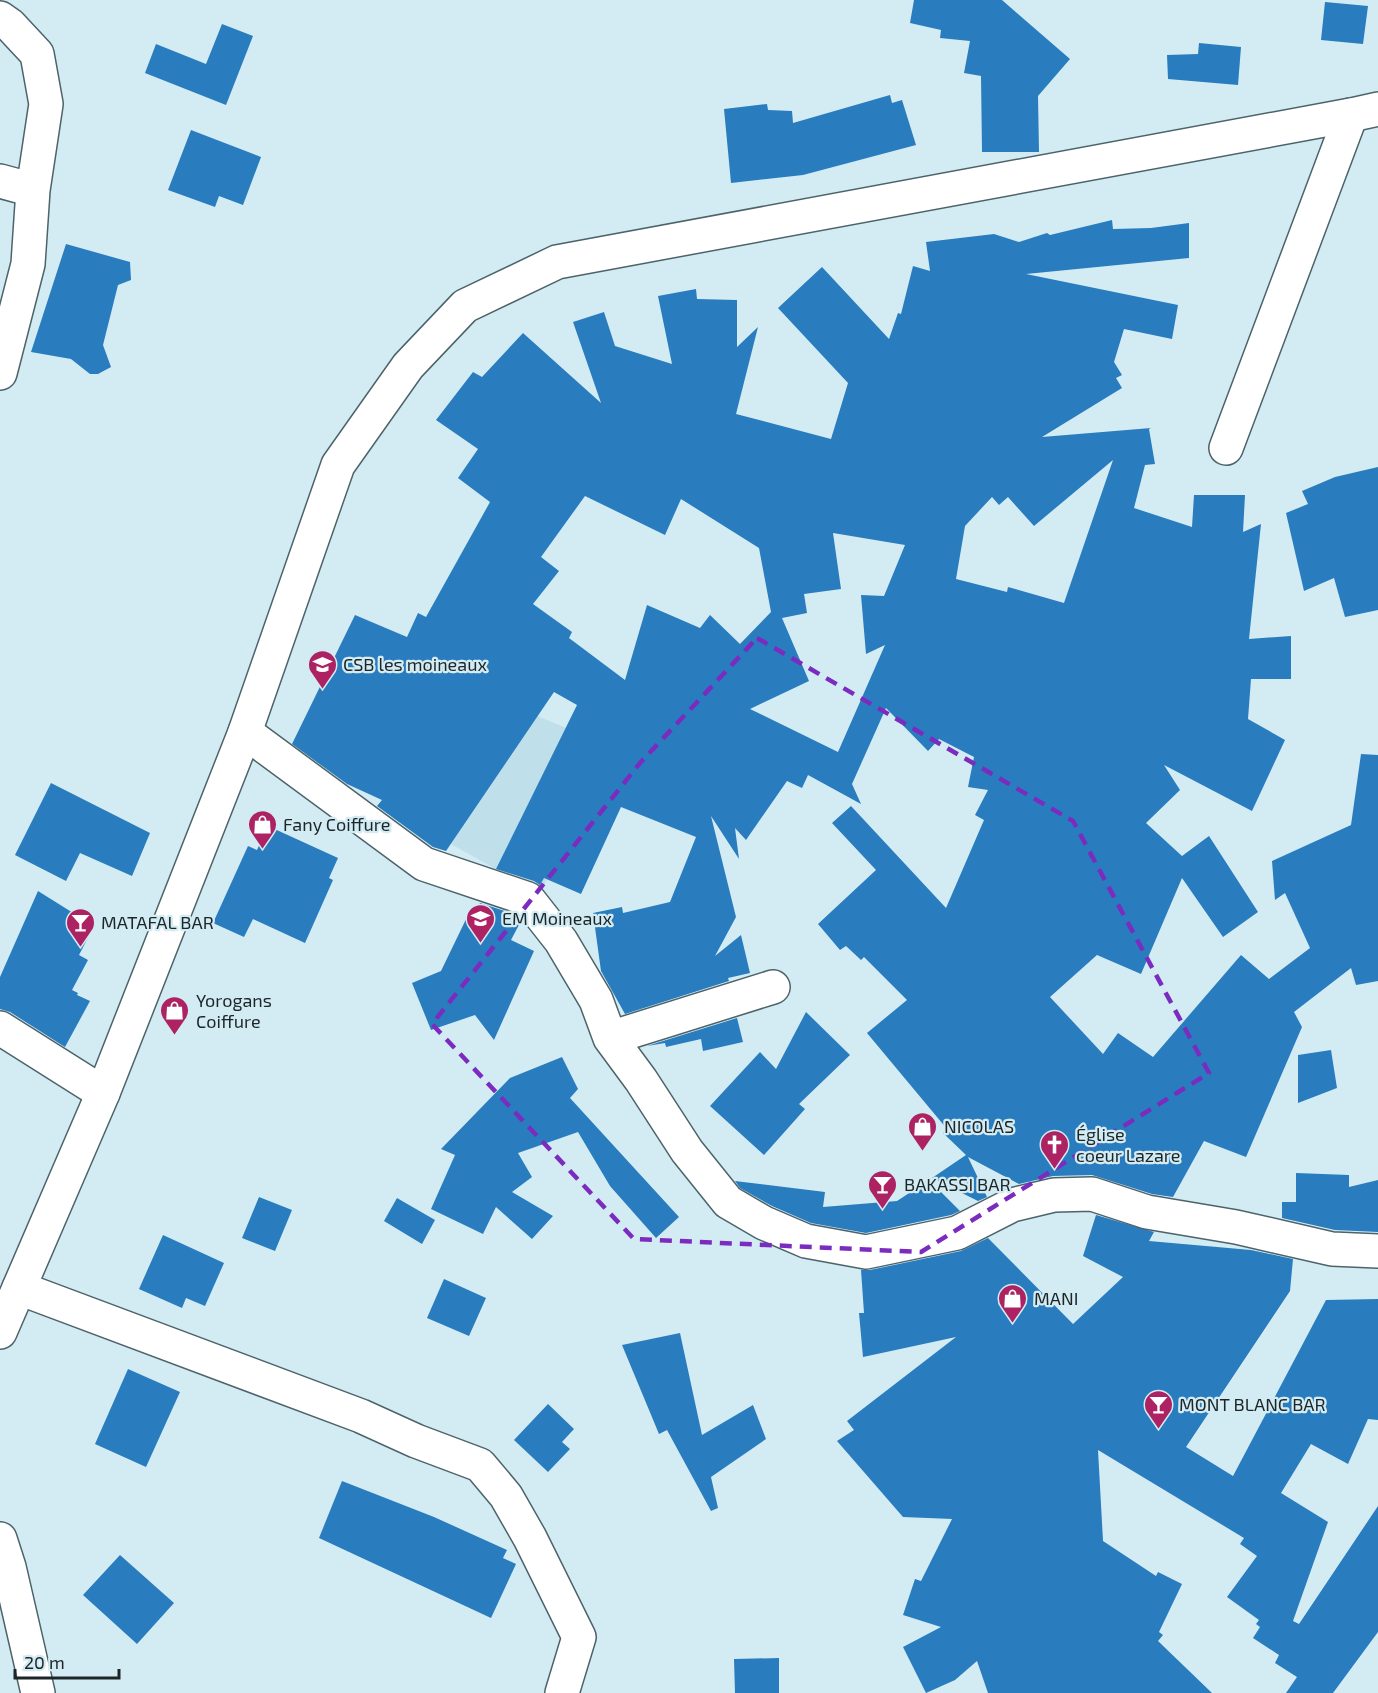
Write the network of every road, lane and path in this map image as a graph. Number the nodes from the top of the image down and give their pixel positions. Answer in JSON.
{"nodes":[{"id":1,"x":0,"y":18,"type":"edge"},
{"id":2,"x":1365,"y":112,"type":"edge"},
{"id":3,"x":0,"y":181,"type":"edge"},
{"id":4,"x":33,"y":190,"type":"junction"},
{"id":5,"x":0,"y":373,"type":"edge"},
{"id":6,"x":1226,"y":448,"type":"dead end"},
{"id":7,"x":245,"y":732,"type":"junction"},
{"id":8,"x":773,"y":987,"type":"dead end"},
{"id":9,"x":0,"y":1028,"type":"edge"},
{"id":10,"x":610,"y":1038,"type":"junction"},
{"id":11,"x":103,"y":1093,"type":"junction"},
{"id":12,"x":1378,"y":1251,"type":"edge"},
{"id":13,"x":19,"y":1288,"type":"junction"},
{"id":14,"x":0,"y":1332,"type":"edge"},
{"id":15,"x":0,"y":1539,"type":"edge"},
{"id":16,"x":38,"y":1693,"type":"edge"},
{"id":17,"x":562,"y":1693,"type":"edge"}],
"edges":[{"from":1,"to":4,"type":"street"},
{"from":2,"to":6,"type":"street"},
{"from":2,"to":7,"type":"street"},
{"from":3,"to":4,"type":"street"},
{"from":4,"to":5,"type":"street"},
{"from":7,"to":10,"type":"street"},
{"from":7,"to":11,"type":"street"},
{"from":8,"to":10,"type":"street"},
{"from":9,"to":11,"type":"street"},
{"from":10,"to":12,"type":"street"},
{"from":11,"to":13,"type":"street"},
{"from":13,"to":14,"type":"street"},
{"from":13,"to":17,"type":"street"},
{"from":15,"to":16,"type":"street"}]}
